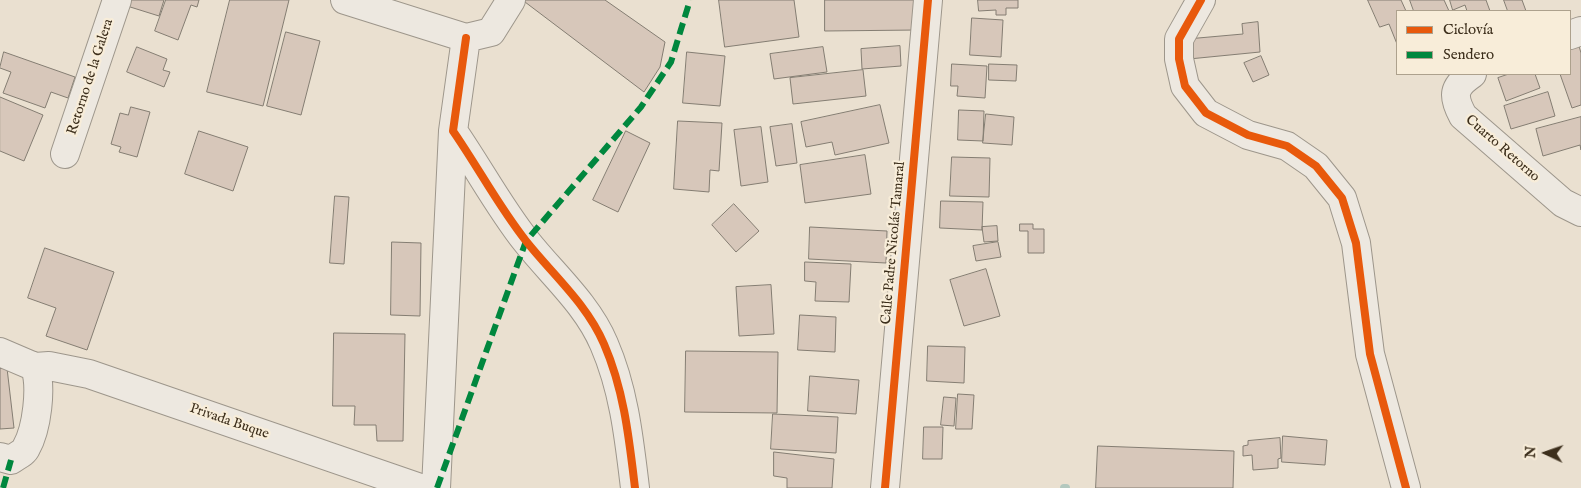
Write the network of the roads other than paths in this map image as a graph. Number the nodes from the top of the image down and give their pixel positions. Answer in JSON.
{"nodes":[{"id":1,"x":116,"y":0,"type":"edge"},
{"id":2,"x":345,"y":0,"type":"edge"},
{"id":3,"x":511,"y":0,"type":"edge"},
{"id":4,"x":928,"y":0,"type":"edge"},
{"id":5,"x":1201,"y":0,"type":"edge"},
{"id":6,"x":466,"y":38,"type":"junction"},
{"id":7,"x":1470,"y":75,"type":"edge"},
{"id":8,"x":453,"y":130,"type":"junction"},
{"id":9,"x":65,"y":154,"type":"dead end"},
{"id":10,"x":1581,"y":212,"type":"edge"},
{"id":11,"x":0,"y":352,"type":"edge"},
{"id":12,"x":35,"y":367,"type":"junction"},
{"id":13,"x":0,"y":458,"type":"edge"},
{"id":14,"x":420,"y":488,"type":"edge"},
{"id":15,"x":436,"y":488,"type":"edge"},
{"id":16,"x":635,"y":488,"type":"edge"},
{"id":17,"x":885,"y":488,"type":"edge"},
{"id":18,"x":1406,"y":488,"type":"edge"}],
"edges":[{"from":1,"to":9,"type":"street","name":"Retorno de la Galera"},
{"from":2,"to":6,"type":"street"},
{"from":3,"to":6,"type":"street"},
{"from":4,"to":17,"type":"street","name":"Calle Padre Nicolás Tamaral"},
{"from":5,"to":18,"type":"street"},
{"from":6,"to":8,"type":"street"},
{"from":7,"to":10,"type":"street","name":"Cuarto Retorno"},
{"from":8,"to":15,"type":"street"},
{"from":8,"to":16,"type":"street"},
{"from":11,"to":12,"type":"street"},
{"from":12,"to":13,"type":"street"},
{"from":12,"to":14,"type":"street","name":"Privada Buque"}]}
